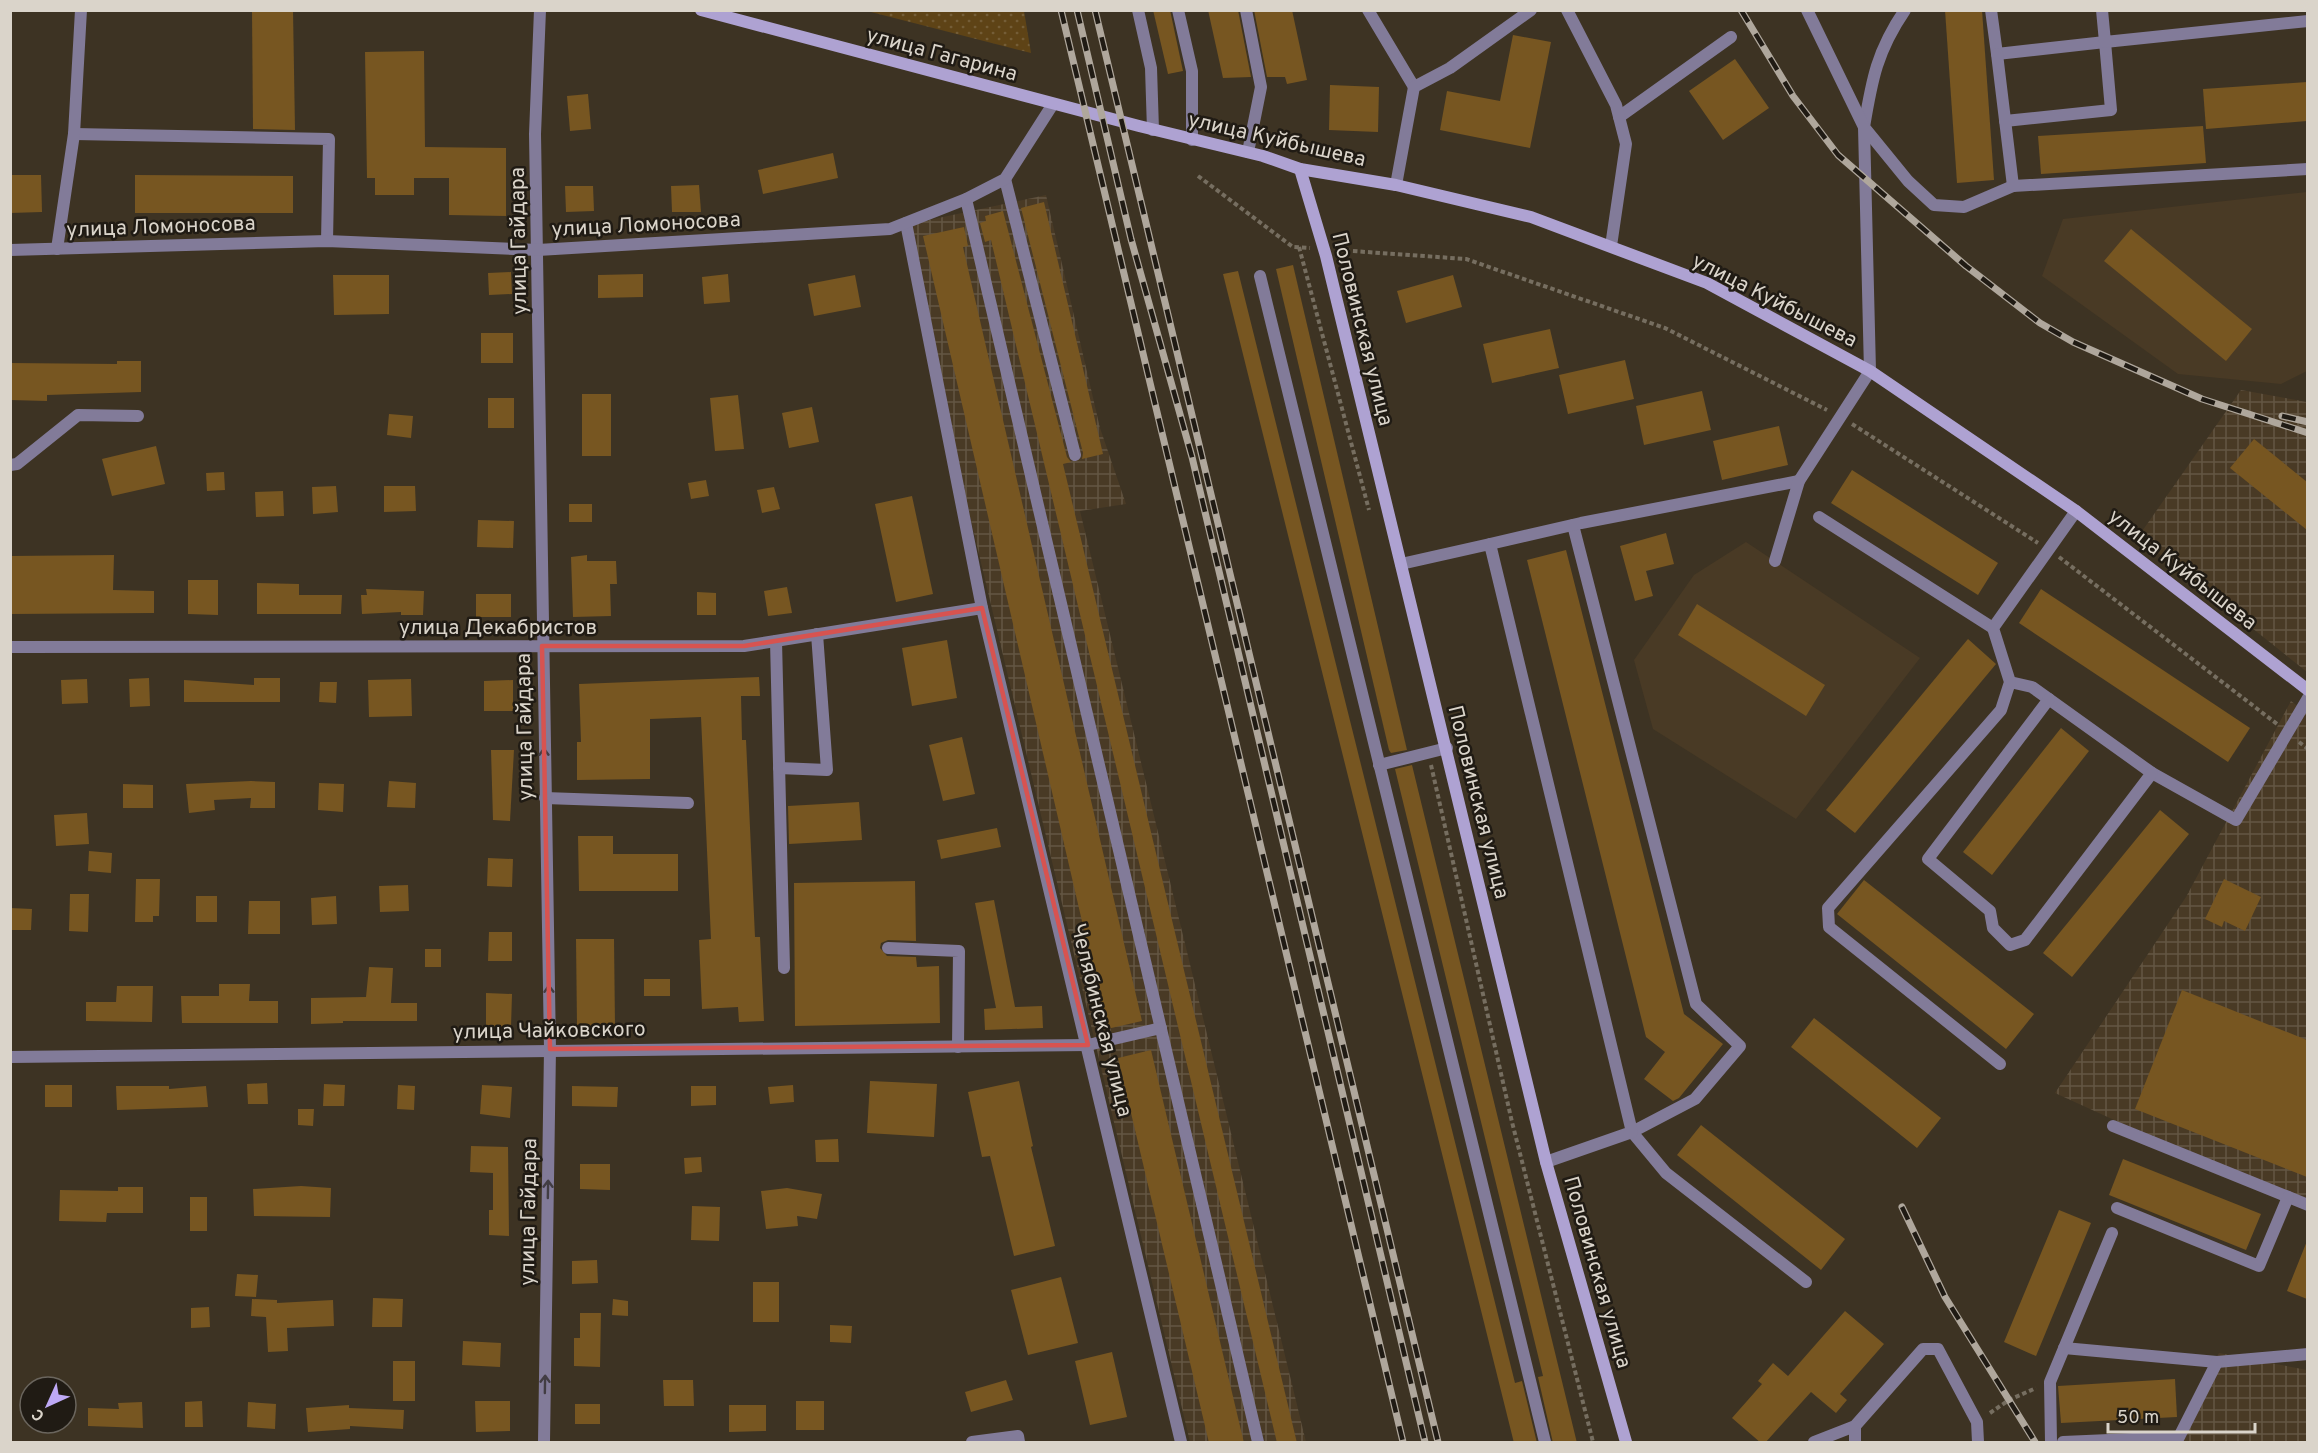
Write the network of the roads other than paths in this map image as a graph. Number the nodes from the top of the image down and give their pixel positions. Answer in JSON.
{"nodes":[{"id":1,"x":81,"y":10,"type":"edge"},
{"id":2,"x":540,"y":10,"type":"edge"},
{"id":3,"x":700,"y":10,"type":"edge"},
{"id":4,"x":1138,"y":10,"type":"edge"},
{"id":5,"x":1178,"y":10,"type":"edge"},
{"id":6,"x":1246,"y":10,"type":"edge"},
{"id":7,"x":1368,"y":10,"type":"edge"},
{"id":8,"x":1531,"y":10,"type":"edge"},
{"id":9,"x":1567,"y":10,"type":"edge"},
{"id":10,"x":1807,"y":10,"type":"edge"},
{"id":11,"x":1905,"y":10,"type":"edge"},
{"id":12,"x":1991,"y":10,"type":"edge"},
{"id":13,"x":2102,"y":10,"type":"edge"},
{"id":14,"x":2307,"y":21,"type":"edge"},
{"id":15,"x":1731,"y":37,"type":"dead end"},
{"id":16,"x":2105,"y":42,"type":"junction"},
{"id":17,"x":1997,"y":54,"type":"junction"},
{"id":18,"x":1414,"y":87,"type":"junction"},
{"id":19,"x":1053,"y":104,"type":"junction"},
{"id":20,"x":1619,"y":117,"type":"junction"},
{"id":21,"x":2005,"y":122,"type":"junction"},
{"id":22,"x":1139,"y":126,"type":"joint"},
{"id":23,"x":1864,"y":127,"type":"junction"},
{"id":24,"x":1153,"y":130,"type":"junction"},
{"id":25,"x":74,"y":134,"type":"junction"},
{"id":26,"x":1192,"y":140,"type":"junction"},
{"id":27,"x":1248,"y":152,"type":"junction"},
{"id":28,"x":1300,"y":169,"type":"junction"},
{"id":29,"x":2307,"y":169,"type":"edge"},
{"id":30,"x":1005,"y":179,"type":"junction"},
{"id":31,"x":1396,"y":185,"type":"junction"},
{"id":32,"x":2013,"y":186,"type":"junction"},
{"id":33,"x":966,"y":199,"type":"junction"},
{"id":34,"x":906,"y":223,"type":"junction"},
{"id":35,"x":327,"y":241,"type":"junction"},
{"id":36,"x":1611,"y":246,"type":"junction"},
{"id":37,"x":10,"y":249,"type":"edge"},
{"id":38,"x":57,"y":249,"type":"junction"},
{"id":39,"x":538,"y":250,"type":"junction"},
{"id":40,"x":1260,"y":276,"type":"dead end"},
{"id":41,"x":1870,"y":371,"type":"junction"},
{"id":42,"x":138,"y":416,"type":"dead end"},
{"id":43,"x":1075,"y":455,"type":"dead end"},
{"id":44,"x":10,"y":465,"type":"edge"},
{"id":45,"x":1799,"y":482,"type":"junction"},
{"id":46,"x":2076,"y":511,"type":"junction"},
{"id":47,"x":1819,"y":517,"type":"dead end"},
{"id":48,"x":1573,"y":525,"type":"junction"},
{"id":49,"x":1490,"y":544,"type":"junction"},
{"id":50,"x":1775,"y":561,"type":"dead end"},
{"id":51,"x":1401,"y":564,"type":"junction"},
{"id":52,"x":982,"y":608,"type":"junction"},
{"id":53,"x":1993,"y":628,"type":"junction"},
{"id":54,"x":817,"y":634,"type":"junction"},
{"id":55,"x":776,"y":641,"type":"junction"},
{"id":56,"x":542,"y":646,"type":"junction"},
{"id":57,"x":10,"y":647,"type":"edge"},
{"id":58,"x":2010,"y":682,"type":"junction"},
{"id":59,"x":2307,"y":690,"type":"edge"},
{"id":60,"x":2307,"y":698,"type":"edge"},
{"id":61,"x":2049,"y":699,"type":"junction"},
{"id":62,"x":1447,"y":748,"type":"junction"},
{"id":63,"x":1379,"y":765,"type":"junction"},
{"id":64,"x":779,"y":768,"type":"junction"},
{"id":65,"x":2152,"y":773,"type":"junction"},
{"id":66,"x":545,"y":798,"type":"junction"},
{"id":67,"x":688,"y":802,"type":"dead end"},
{"id":68,"x":888,"y":948,"type":"dead end"},
{"id":69,"x":784,"y":968,"type":"dead end"},
{"id":70,"x":1161,"y":1028,"type":"junction"},
{"id":71,"x":1088,"y":1045,"type":"junction"},
{"id":72,"x":958,"y":1047,"type":"junction"},
{"id":73,"x":550,"y":1049,"type":"junction"},
{"id":74,"x":10,"y":1057,"type":"edge"},
{"id":75,"x":2000,"y":1064,"type":"dead end"},
{"id":76,"x":2113,"y":1125,"type":"dead end"},
{"id":77,"x":1632,"y":1132,"type":"junction"},
{"id":78,"x":1546,"y":1162,"type":"junction"},
{"id":79,"x":2288,"y":1197,"type":"junction"},
{"id":80,"x":2307,"y":1204,"type":"edge"},
{"id":81,"x":2117,"y":1208,"type":"dead end"},
{"id":82,"x":2112,"y":1233,"type":"dead end"},
{"id":83,"x":1806,"y":1282,"type":"dead end"},
{"id":84,"x":2064,"y":1348,"type":"junction"},
{"id":85,"x":2307,"y":1354,"type":"edge"},
{"id":86,"x":2217,"y":1362,"type":"junction"},
{"id":87,"x":1855,"y":1426,"type":"junction"},
{"id":88,"x":544,"y":1443,"type":"edge"},
{"id":89,"x":972,"y":1443,"type":"edge"},
{"id":90,"x":1019,"y":1443,"type":"edge"},
{"id":91,"x":1181,"y":1443,"type":"edge"},
{"id":92,"x":1258,"y":1443,"type":"edge"},
{"id":93,"x":1545,"y":1443,"type":"edge"},
{"id":94,"x":1626,"y":1443,"type":"edge"},
{"id":95,"x":1814,"y":1443,"type":"edge"},
{"id":96,"x":1855,"y":1443,"type":"edge"},
{"id":97,"x":1978,"y":1443,"type":"edge"},
{"id":98,"x":2051,"y":1443,"type":"edge"},
{"id":99,"x":2063,"y":1443,"type":"edge"}],
"edges":[{"from":1,"to":25,"type":"street"},
{"from":2,"to":39,"type":"street","name":"улица Гайдара"},
{"from":3,"to":19,"type":"main road","name":"улица Гагарина"},
{"from":4,"to":24,"type":"street"},
{"from":5,"to":26,"type":"street"},
{"from":6,"to":27,"type":"street"},
{"from":7,"to":18,"type":"street"},
{"from":8,"to":18,"type":"street"},
{"from":9,"to":20,"type":"street"},
{"from":10,"to":23,"type":"street"},
{"from":11,"to":23,"type":"street"},
{"from":12,"to":17,"type":"street"},
{"from":13,"to":16,"type":"street"},
{"from":14,"to":16,"type":"street"},
{"from":15,"to":20,"type":"street"},
{"from":16,"to":17,"type":"street"},
{"from":16,"to":21,"type":"street"},
{"from":17,"to":21,"type":"street"},
{"from":18,"to":31,"type":"street"},
{"from":19,"to":22,"type":"main road","name":"улица Гагарина"},
{"from":19,"to":30,"type":"street"},
{"from":20,"to":36,"type":"street"},
{"from":21,"to":32,"type":"street"},
{"from":22,"to":24,"type":"main road","name":"улица Куйбышева"},
{"from":23,"to":32,"type":"street"},
{"from":23,"to":41,"type":"street"},
{"from":24,"to":26,"type":"main road","name":"улица Куйбышева"},
{"from":25,"to":35,"type":"street"},
{"from":25,"to":38,"type":"street"},
{"from":26,"to":27,"type":"main road","name":"улица Куйбышева"},
{"from":27,"to":28,"type":"main road","name":"улица Куйбышева"},
{"from":28,"to":31,"type":"main road","name":"улица Куйбышева"},
{"from":28,"to":51,"type":"main road","name":"Половинская улица"},
{"from":29,"to":32,"type":"street"},
{"from":30,"to":33,"type":"street","name":"улица Ломоносова"},
{"from":30,"to":43,"type":"street"},
{"from":31,"to":36,"type":"main road","name":"улица Куйбышева"},
{"from":33,"to":34,"type":"street","name":"улица Ломоносова"},
{"from":33,"to":70,"type":"street"},
{"from":34,"to":39,"type":"street","name":"улица Ломоносова"},
{"from":34,"to":52,"type":"street","name":"Челябинская улица"},
{"from":35,"to":38,"type":"street","name":"улица Ломоносова"},
{"from":35,"to":39,"type":"street","name":"улица Ломоносова"},
{"from":36,"to":41,"type":"main road","name":"улица Куйбышева"},
{"from":37,"to":38,"type":"street","name":"улица Ломоносова"},
{"from":39,"to":56,"type":"street","name":"улица Гайдара"},
{"from":40,"to":63,"type":"street"},
{"from":41,"to":45,"type":"street"},
{"from":41,"to":46,"type":"main road","name":"улица Куйбышева"},
{"from":42,"to":44,"type":"street"},
{"from":45,"to":48,"type":"street"},
{"from":45,"to":50,"type":"street"},
{"from":46,"to":53,"type":"street"},
{"from":46,"to":59,"type":"main road","name":"улица Куйбышева"},
{"from":47,"to":53,"type":"street"},
{"from":48,"to":49,"type":"street"},
{"from":48,"to":77,"type":"street"},
{"from":49,"to":51,"type":"street"},
{"from":49,"to":77,"type":"street"},
{"from":51,"to":62,"type":"main road","name":"Половинская улица"},
{"from":52,"to":54,"type":"street","name":"улица Декабристов"},
{"from":52,"to":71,"type":"street","name":"Челябинская улица"},
{"from":53,"to":58,"type":"street"},
{"from":54,"to":55,"type":"street","name":"улица Декабристов"},
{"from":54,"to":64,"type":"street"},
{"from":55,"to":56,"type":"street","name":"улица Декабристов"},
{"from":55,"to":64,"type":"street"},
{"from":56,"to":57,"type":"street","name":"улица Декабристов"},
{"from":66,"to":56,"type":"street","name":"улица Гайдара","one_way":true},
{"from":58,"to":61,"type":"street"},
{"from":58,"to":75,"type":"street"},
{"from":60,"to":65,"type":"street"},
{"from":61,"to":65,"type":"street"},
{"from":61,"to":65,"type":"street"},
{"from":62,"to":63,"type":"street"},
{"from":62,"to":78,"type":"main road","name":"Половинская улица"},
{"from":63,"to":93,"type":"street"},
{"from":64,"to":69,"type":"street"},
{"from":66,"to":67,"type":"street"},
{"from":73,"to":66,"type":"street","name":"улица Гайдара","one_way":true},
{"from":68,"to":72,"type":"street"},
{"from":70,"to":71,"type":"street","name":"улица Чайковского"},
{"from":70,"to":92,"type":"street"},
{"from":71,"to":72,"type":"street","name":"улица Чайковского"},
{"from":71,"to":91,"type":"street","name":"Челябинская улица"},
{"from":72,"to":73,"type":"street","name":"улица Чайковского"},
{"from":73,"to":74,"type":"street","name":"улица Чайковского"},
{"from":88,"to":73,"type":"street","name":"улица Гайдара","one_way":true},
{"from":76,"to":79,"type":"street"},
{"from":77,"to":78,"type":"street"},
{"from":77,"to":83,"type":"street"},
{"from":78,"to":94,"type":"main road","name":"Половинская улица"},
{"from":79,"to":80,"type":"street"},
{"from":79,"to":81,"type":"street"},
{"from":82,"to":84,"type":"street"},
{"from":84,"to":86,"type":"street"},
{"from":84,"to":98,"type":"street"},
{"from":85,"to":86,"type":"street"},
{"from":86,"to":99,"type":"street"},
{"from":87,"to":95,"type":"street"},
{"from":87,"to":96,"type":"street"},
{"from":87,"to":97,"type":"street"},
{"from":89,"to":90,"type":"street"}]}
